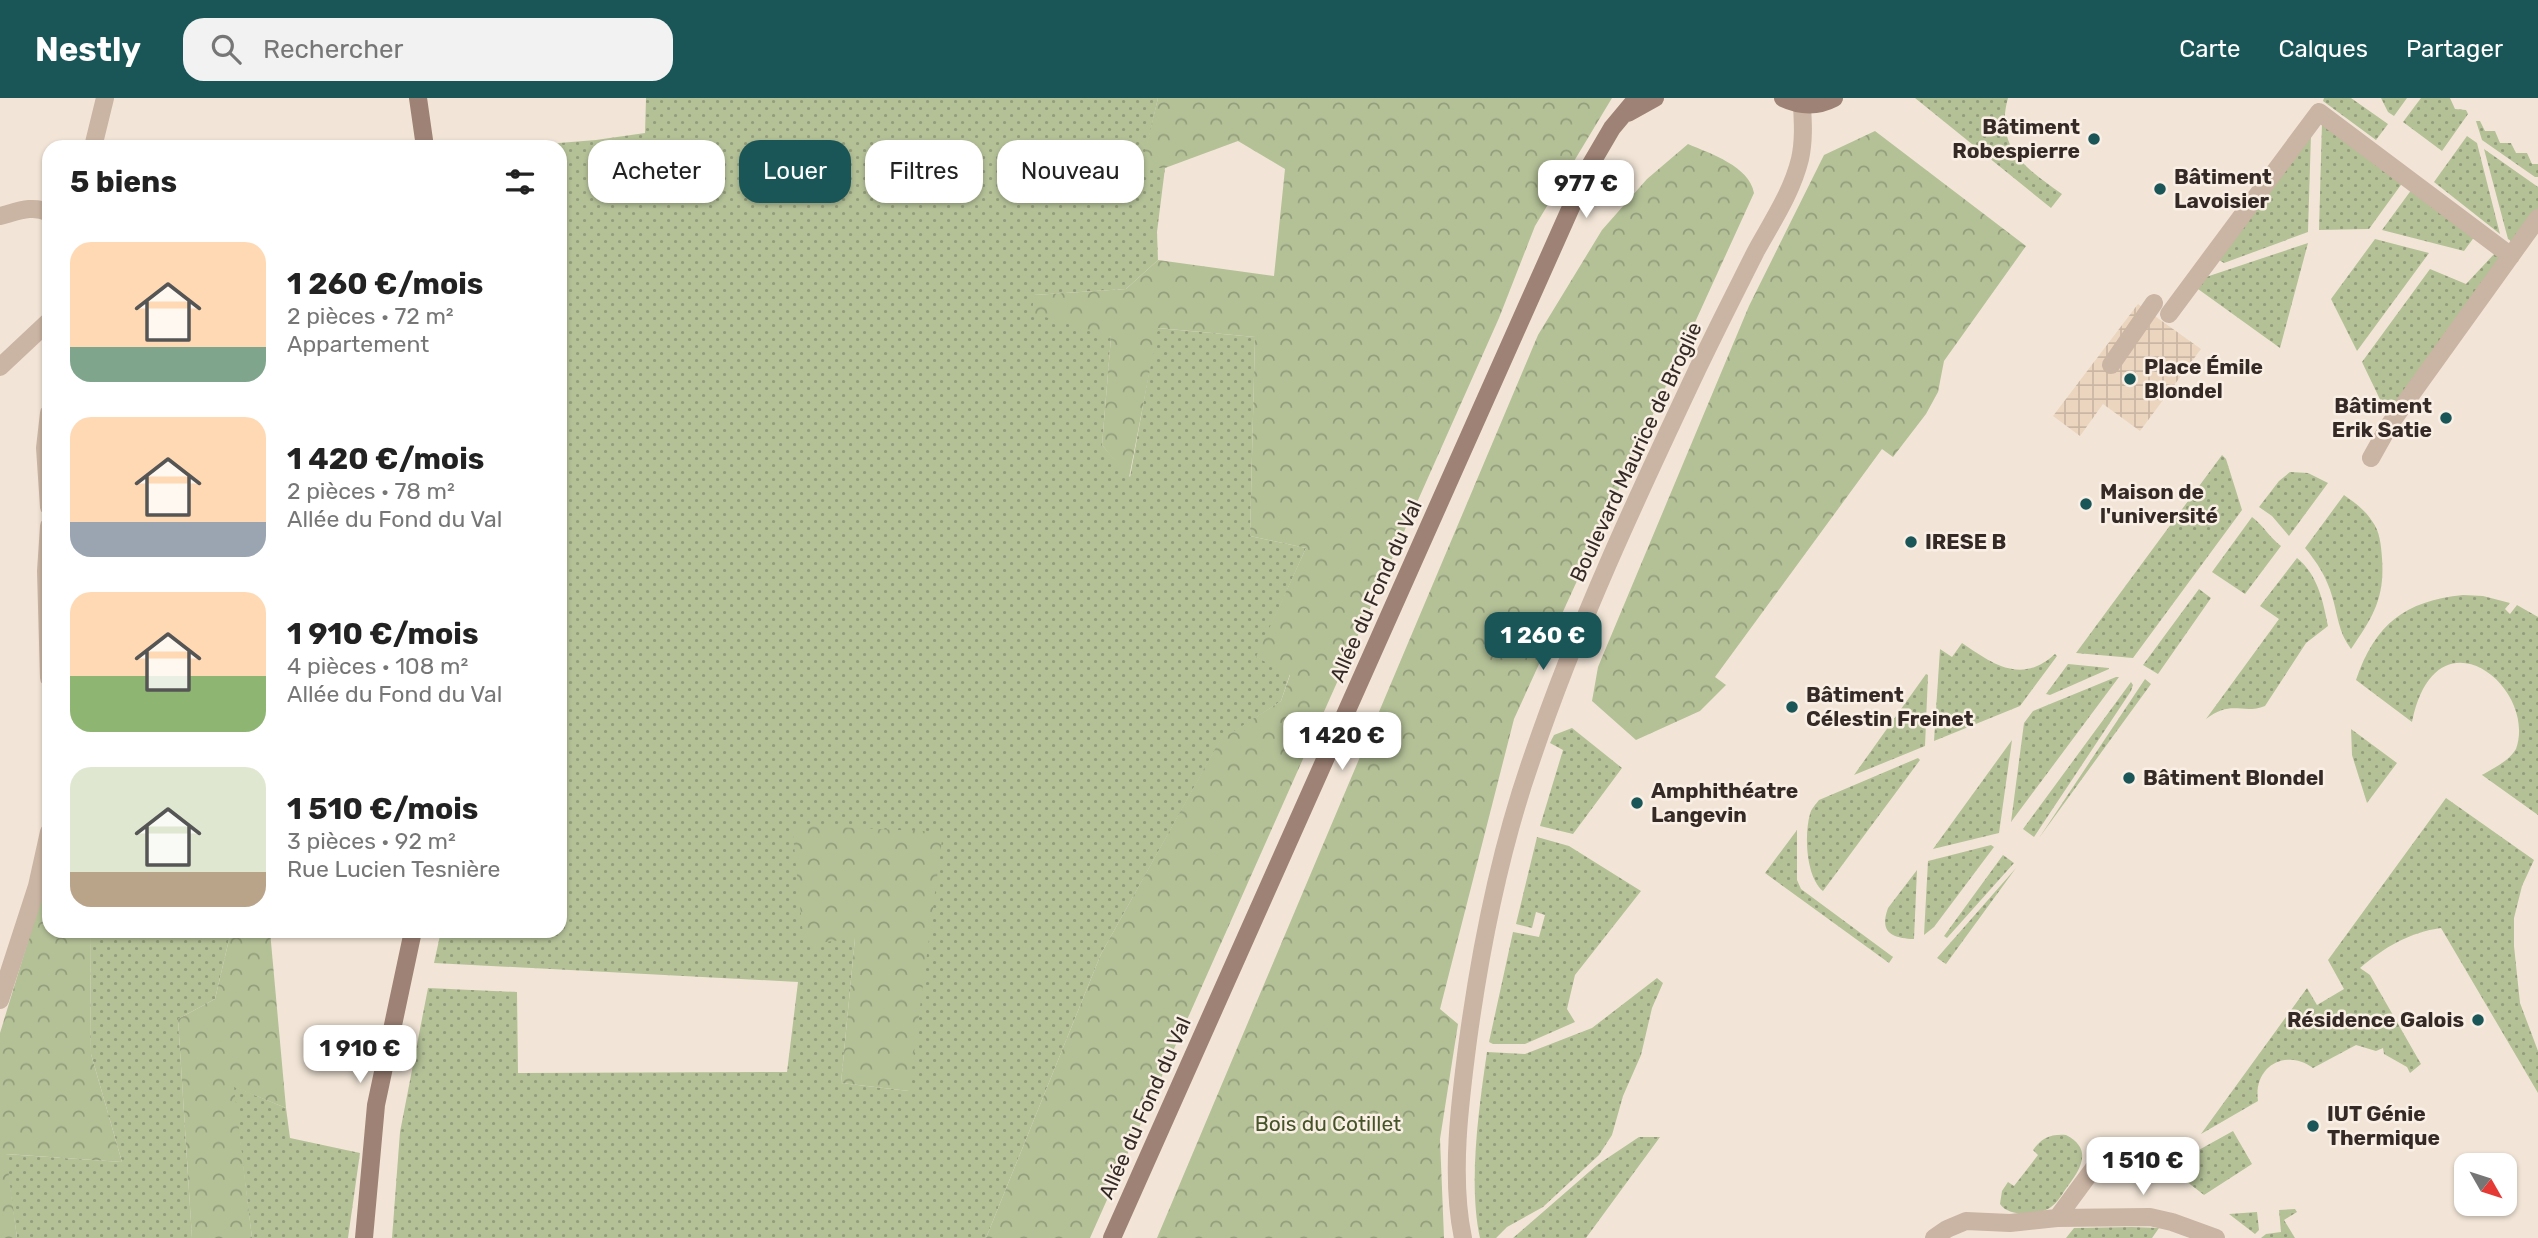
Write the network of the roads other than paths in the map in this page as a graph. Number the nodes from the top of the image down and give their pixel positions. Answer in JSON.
{"nodes":[{"id":1,"x":105,"y":98,"type":"edge"},
{"id":2,"x":418,"y":98,"type":"edge"},
{"id":3,"x":1637,"y":98,"type":"edge"},
{"id":4,"x":1655,"y":98,"type":"edge"},
{"id":5,"x":1783,"y":98,"type":"edge"},
{"id":6,"x":1834,"y":98,"type":"edge"},
{"id":7,"x":1802,"y":105,"type":"junction"},
{"id":8,"x":1619,"y":118,"type":"junction"},
{"id":9,"x":95,"y":140,"type":"edge"},
{"id":10,"x":424,"y":140,"type":"edge"},
{"id":11,"x":42,"y":209,"type":"edge"},
{"id":12,"x":0,"y":216,"type":"edge"},
{"id":13,"x":2538,"y":218,"type":"edge"},
{"id":14,"x":2511,"y":256,"type":"junction"},
{"id":15,"x":2154,"y":303,"type":"dead end"},
{"id":16,"x":2169,"y":314,"type":"dead end"},
{"id":17,"x":42,"y":328,"type":"edge"},
{"id":18,"x":2110,"y":365,"type":"dead end"},
{"id":19,"x":0,"y":367,"type":"edge"},
{"id":20,"x":2371,"y":458,"type":"dead end"},
{"id":21,"x":42,"y":864,"type":"edge"},
{"id":22,"x":412,"y":938,"type":"edge"},
{"id":23,"x":0,"y":1000,"type":"edge"},
{"id":24,"x":2103,"y":1149,"type":"dead end"},
{"id":25,"x":2057,"y":1219,"type":"junction"},
{"id":26,"x":363,"y":1238,"type":"edge"},
{"id":27,"x":1112,"y":1238,"type":"edge"},
{"id":28,"x":1463,"y":1238,"type":"edge"},
{"id":29,"x":1934,"y":1238,"type":"edge"},
{"id":30,"x":2216,"y":1238,"type":"edge"}],
"edges":[{"from":1,"to":9,"type":"street"},
{"from":2,"to":10,"type":"street"},
{"from":3,"to":8,"type":"street","name":"Allée du Fond du Val"},
{"from":4,"to":8,"type":"street","name":"Allée du Fond du Val"},
{"from":5,"to":7,"type":"street"},
{"from":6,"to":7,"type":"street"},
{"from":7,"to":28,"type":"street","name":"Boulevard Maurice de Broglie"},
{"from":8,"to":27,"type":"street","name":"Allée du Fond du Val"},
{"from":11,"to":12,"type":"street"},
{"from":13,"to":14,"type":"street"},
{"from":14,"to":16,"type":"street"},
{"from":14,"to":20,"type":"street"},
{"from":15,"to":18,"type":"street"},
{"from":17,"to":19,"type":"street"},
{"from":21,"to":23,"type":"street"},
{"from":22,"to":26,"type":"street"},
{"from":24,"to":25,"type":"street"},
{"from":25,"to":29,"type":"street"},
{"from":25,"to":30,"type":"street"}]}
